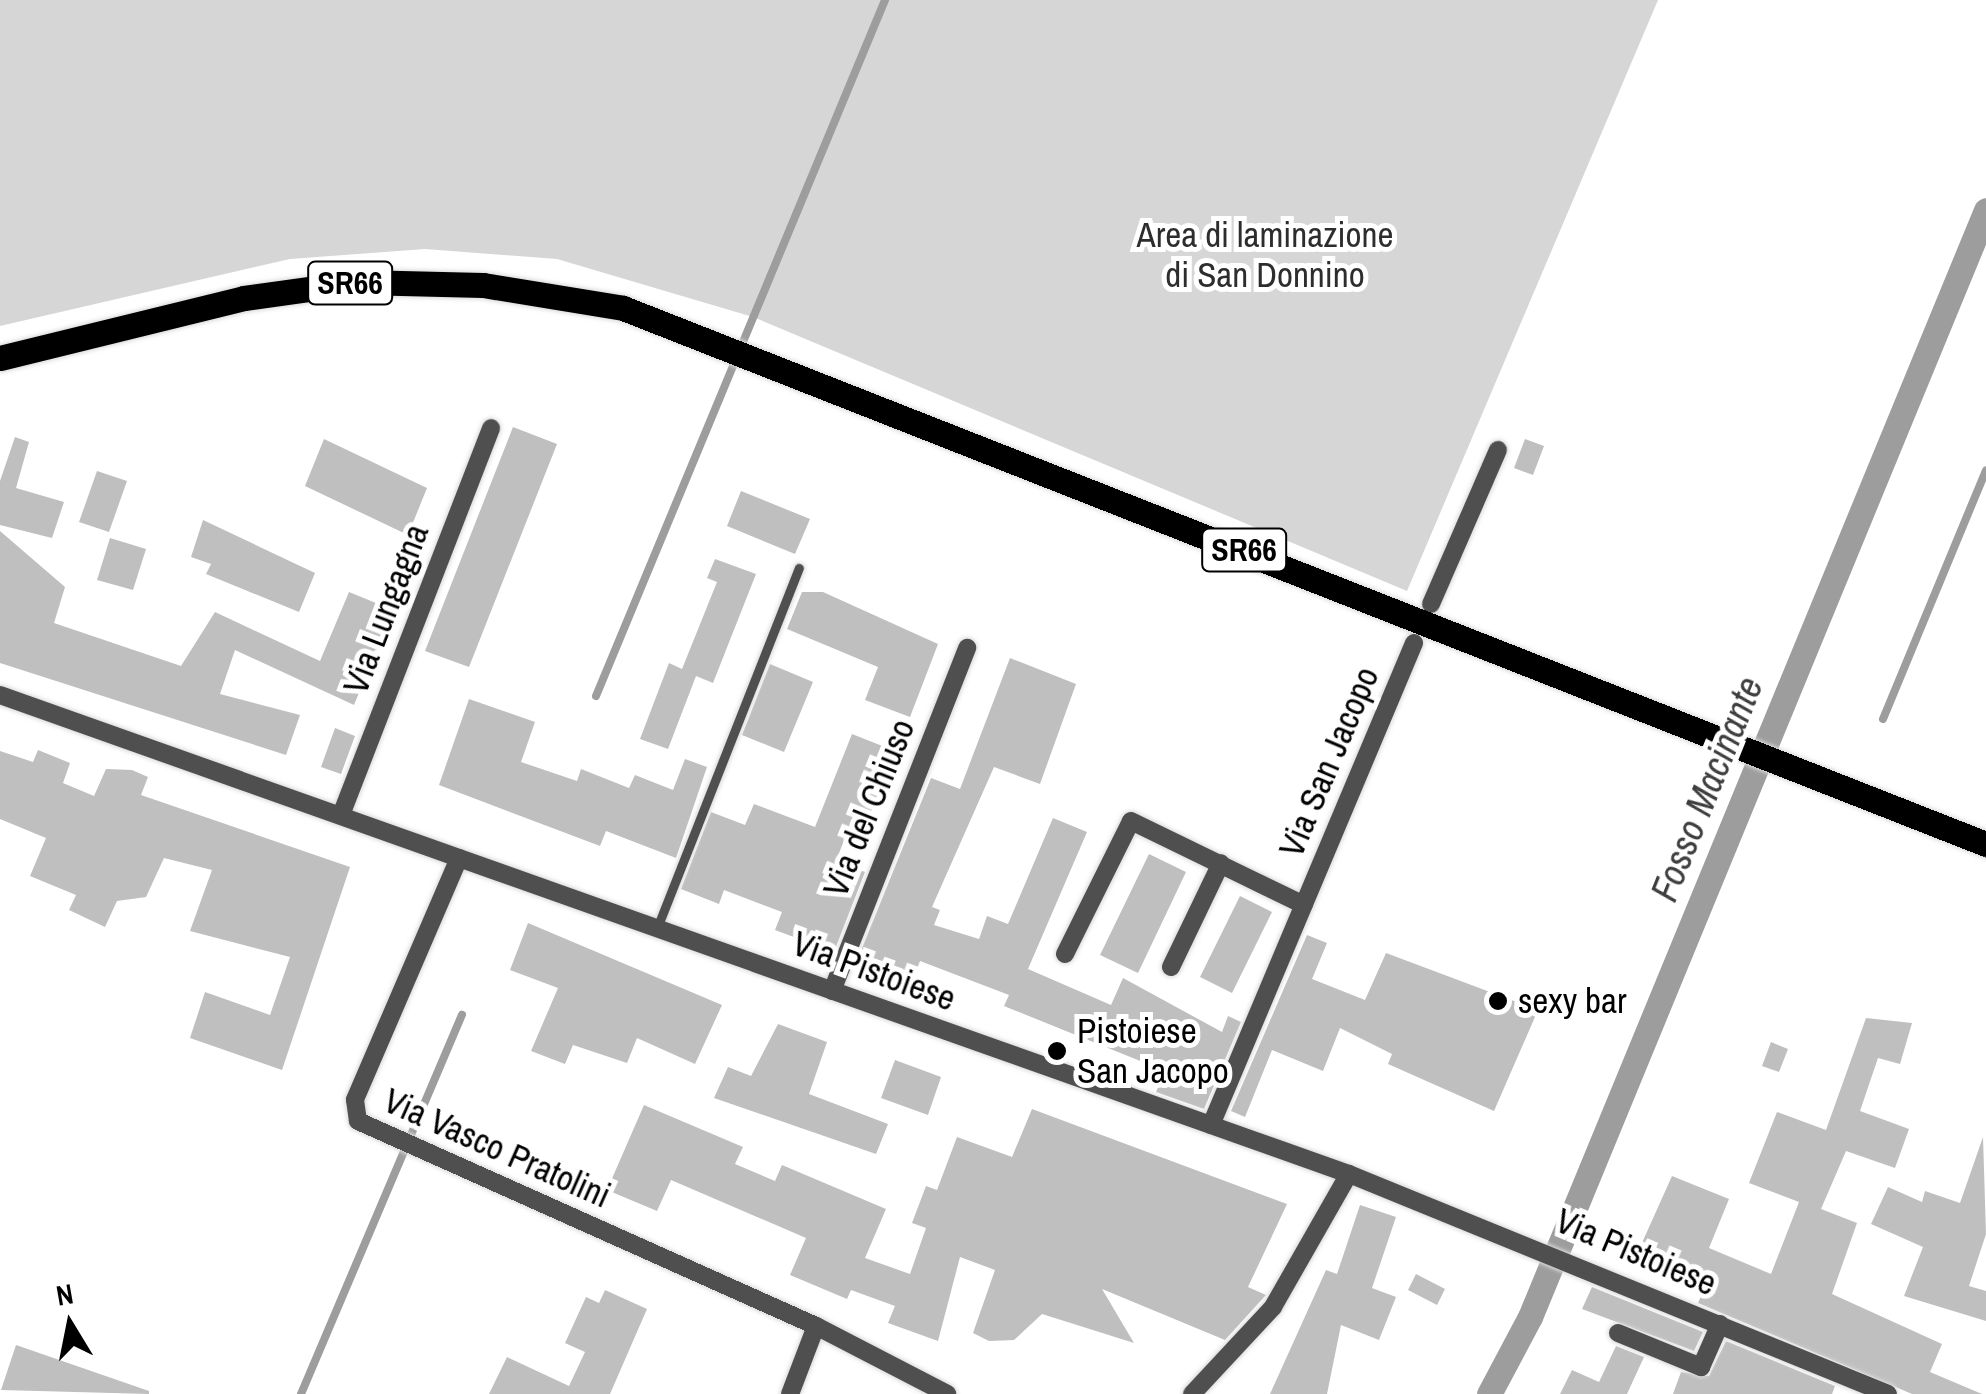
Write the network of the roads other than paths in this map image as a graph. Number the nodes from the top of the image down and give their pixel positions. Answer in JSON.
{"nodes":[{"id":1,"x":0,"y":358,"type":"edge"},
{"id":2,"x":491,"y":428,"type":"dead end"},
{"id":3,"x":1498,"y":450,"type":"dead end"},
{"id":4,"x":799,"y":568,"type":"dead end"},
{"id":5,"x":1431,"y":604,"type":"dead end"},
{"id":6,"x":1414,"y":643,"type":"dead end"},
{"id":7,"x":967,"y":648,"type":"dead end"},
{"id":8,"x":0,"y":696,"type":"edge"},
{"id":9,"x":341,"y":814,"type":"junction"},
{"id":10,"x":1986,"y":844,"type":"edge"},
{"id":11,"x":460,"y":858,"type":"junction"},
{"id":12,"x":1221,"y":863,"type":"junction"},
{"id":13,"x":1304,"y":905,"type":"junction"},
{"id":14,"x":657,"y":928,"type":"junction"},
{"id":15,"x":1064,"y":954,"type":"dead end"},
{"id":16,"x":1172,"y":967,"type":"dead end"},
{"id":17,"x":832,"y":991,"type":"junction"},
{"id":18,"x":1212,"y":1125,"type":"junction"},
{"id":19,"x":1349,"y":1174,"type":"junction"},
{"id":20,"x":1720,"y":1324,"type":"junction"},
{"id":21,"x":816,"y":1326,"type":"junction"},
{"id":22,"x":1618,"y":1333,"type":"dead end"},
{"id":23,"x":790,"y":1394,"type":"edge"},
{"id":24,"x":946,"y":1394,"type":"edge"},
{"id":25,"x":1192,"y":1394,"type":"edge"},
{"id":26,"x":1888,"y":1394,"type":"edge"}],
"edges":[{"from":1,"to":10,"type":"main road","number":"SR66"},
{"from":2,"to":9,"type":"street","name":"Via Lungagna"},
{"from":3,"to":5,"type":"street"},
{"from":4,"to":14,"type":"lane"},
{"from":6,"to":13,"type":"street","name":"Via San Jacopo"},
{"from":7,"to":17,"type":"street","name":"Via del Chiuso"},
{"from":8,"to":9,"type":"street","name":"Via Pistoiese"},
{"from":9,"to":11,"type":"street","name":"Via Pistoiese"},
{"from":11,"to":14,"type":"street","name":"Via Pistoiese"},
{"from":11,"to":21,"type":"street","name":"Via Vasco Pratolini"},
{"from":12,"to":13,"type":"street","name":"Via San Jacopo"},
{"from":12,"to":15,"type":"street","name":"Via San Jacopo"},
{"from":12,"to":16,"type":"street","name":"Via San Jacopo"},
{"from":13,"to":18,"type":"street","name":"Via San Jacopo"},
{"from":14,"to":17,"type":"street","name":"Via Pistoiese"},
{"from":17,"to":18,"type":"street","name":"Via Pistoiese"},
{"from":18,"to":19,"type":"street","name":"Via Pistoiese"},
{"from":19,"to":20,"type":"street","name":"Via Pistoiese"},
{"from":19,"to":25,"type":"street"},
{"from":20,"to":22,"type":"street","name":"Via Pistoiese"},
{"from":20,"to":26,"type":"street","name":"Via Pistoiese"},
{"from":21,"to":23,"type":"street"},
{"from":21,"to":24,"type":"street","name":"Via Vasco Pratolini"}]}
